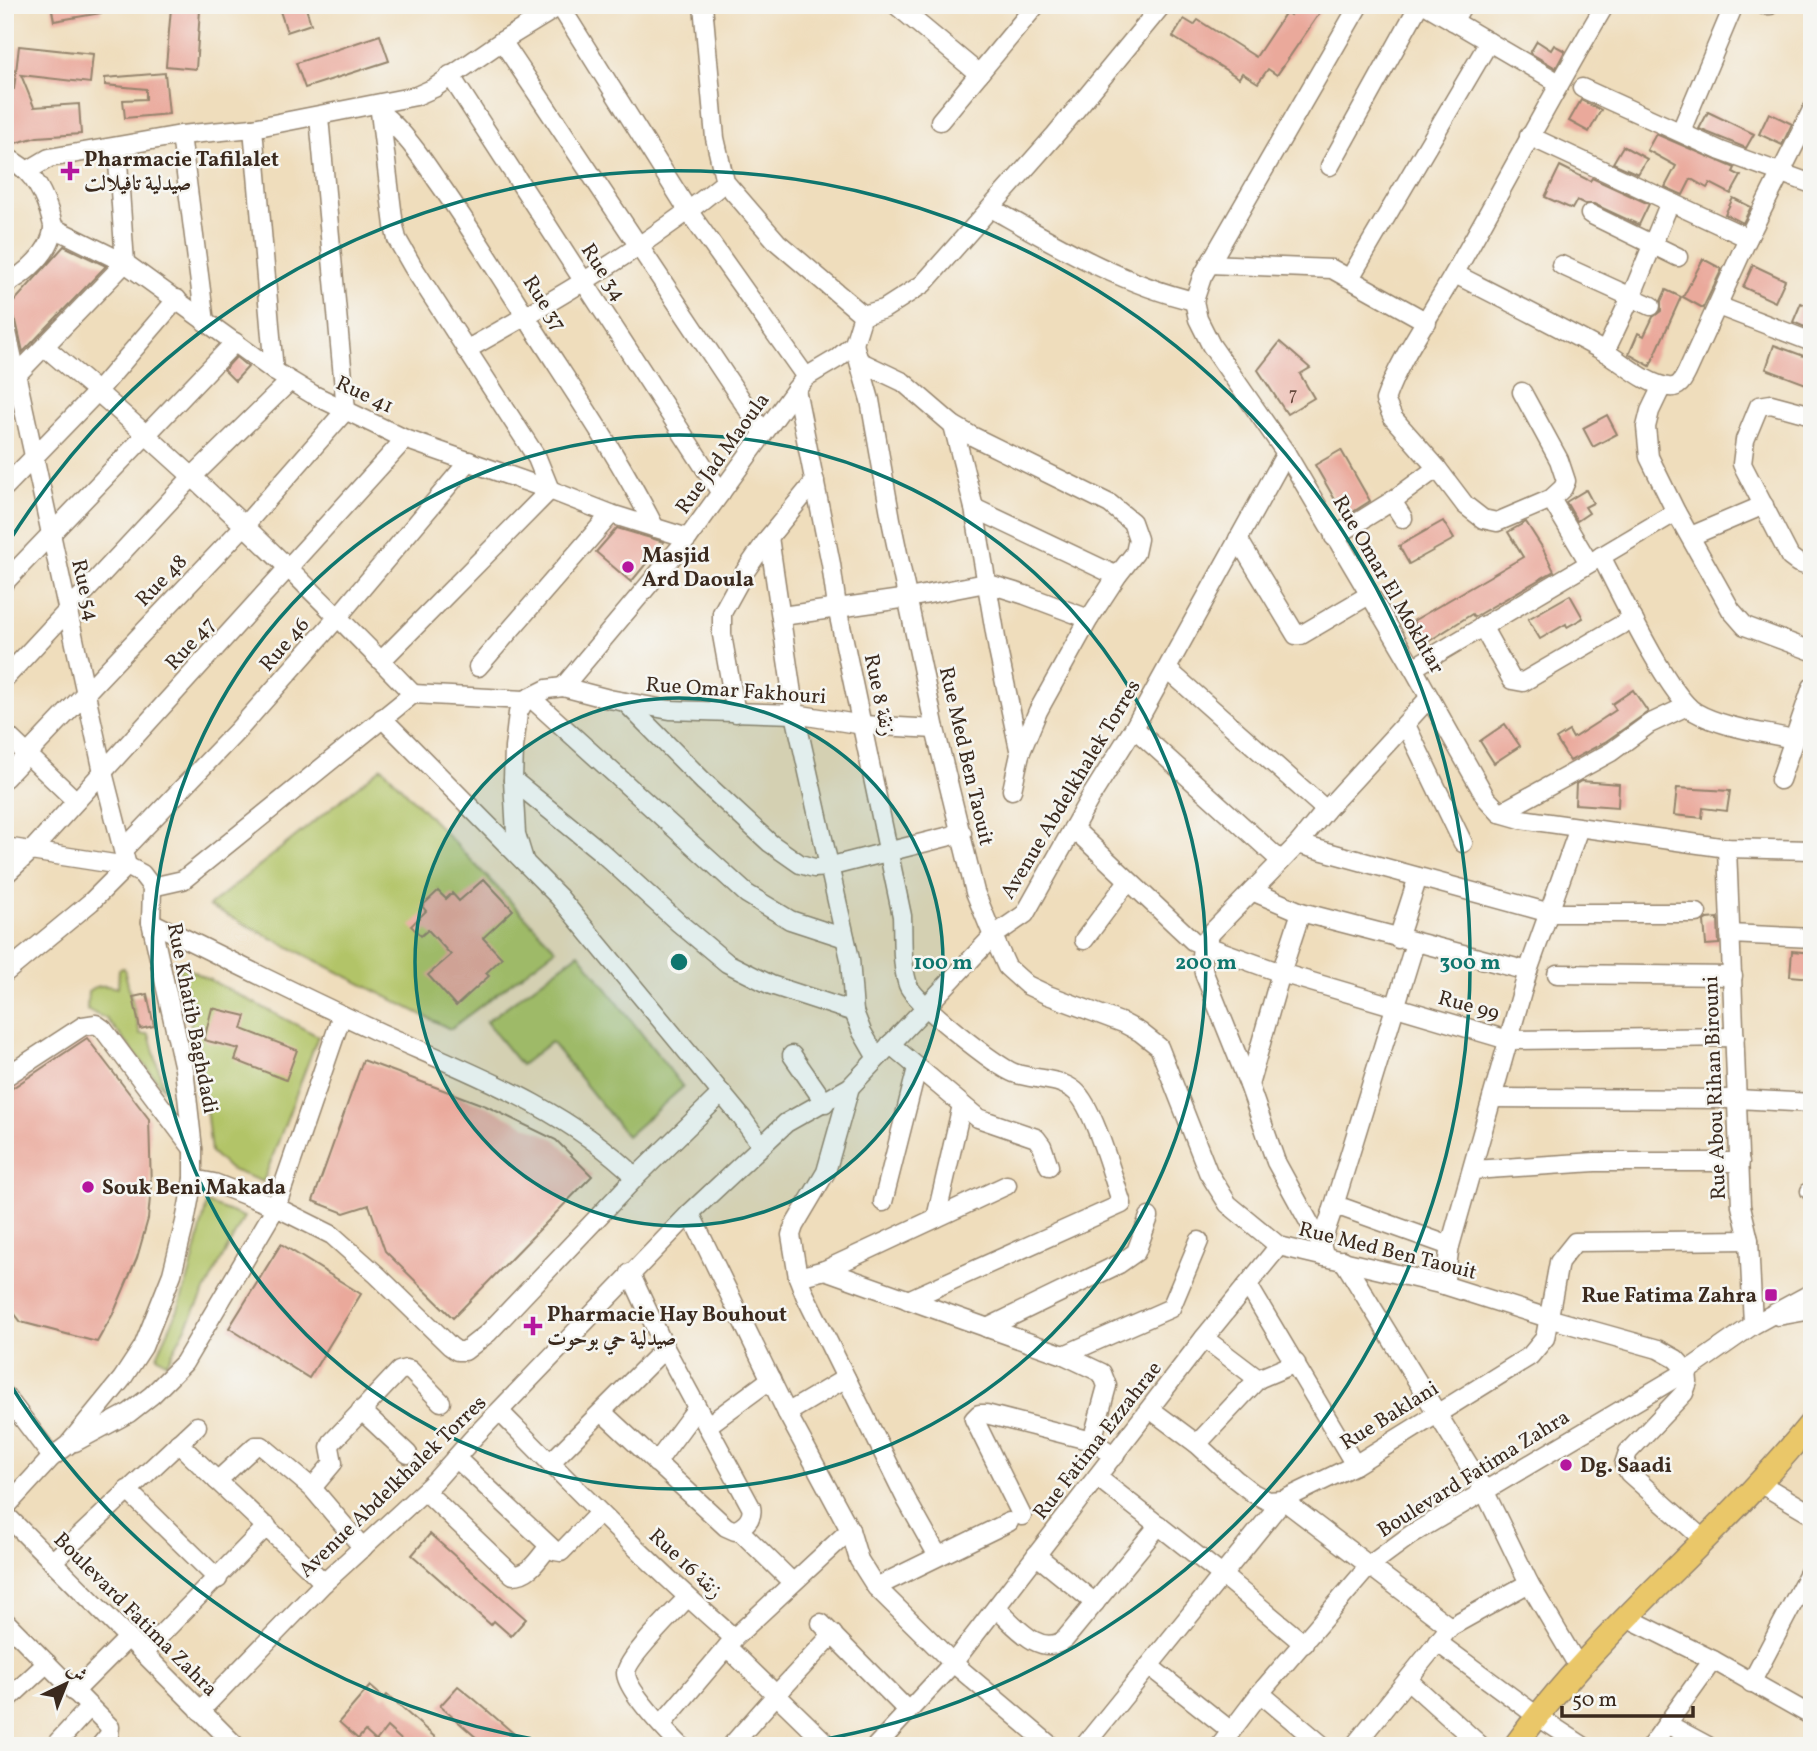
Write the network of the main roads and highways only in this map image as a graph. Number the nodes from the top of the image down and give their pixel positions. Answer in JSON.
{"nodes":[{"id":1,"x":1809,"y":1432,"type":"edge"},
{"id":2,"x":1515,"y":1746,"type":"edge"}],
"edges":[{"from":1,"to":2,"type":"main road"}]}
